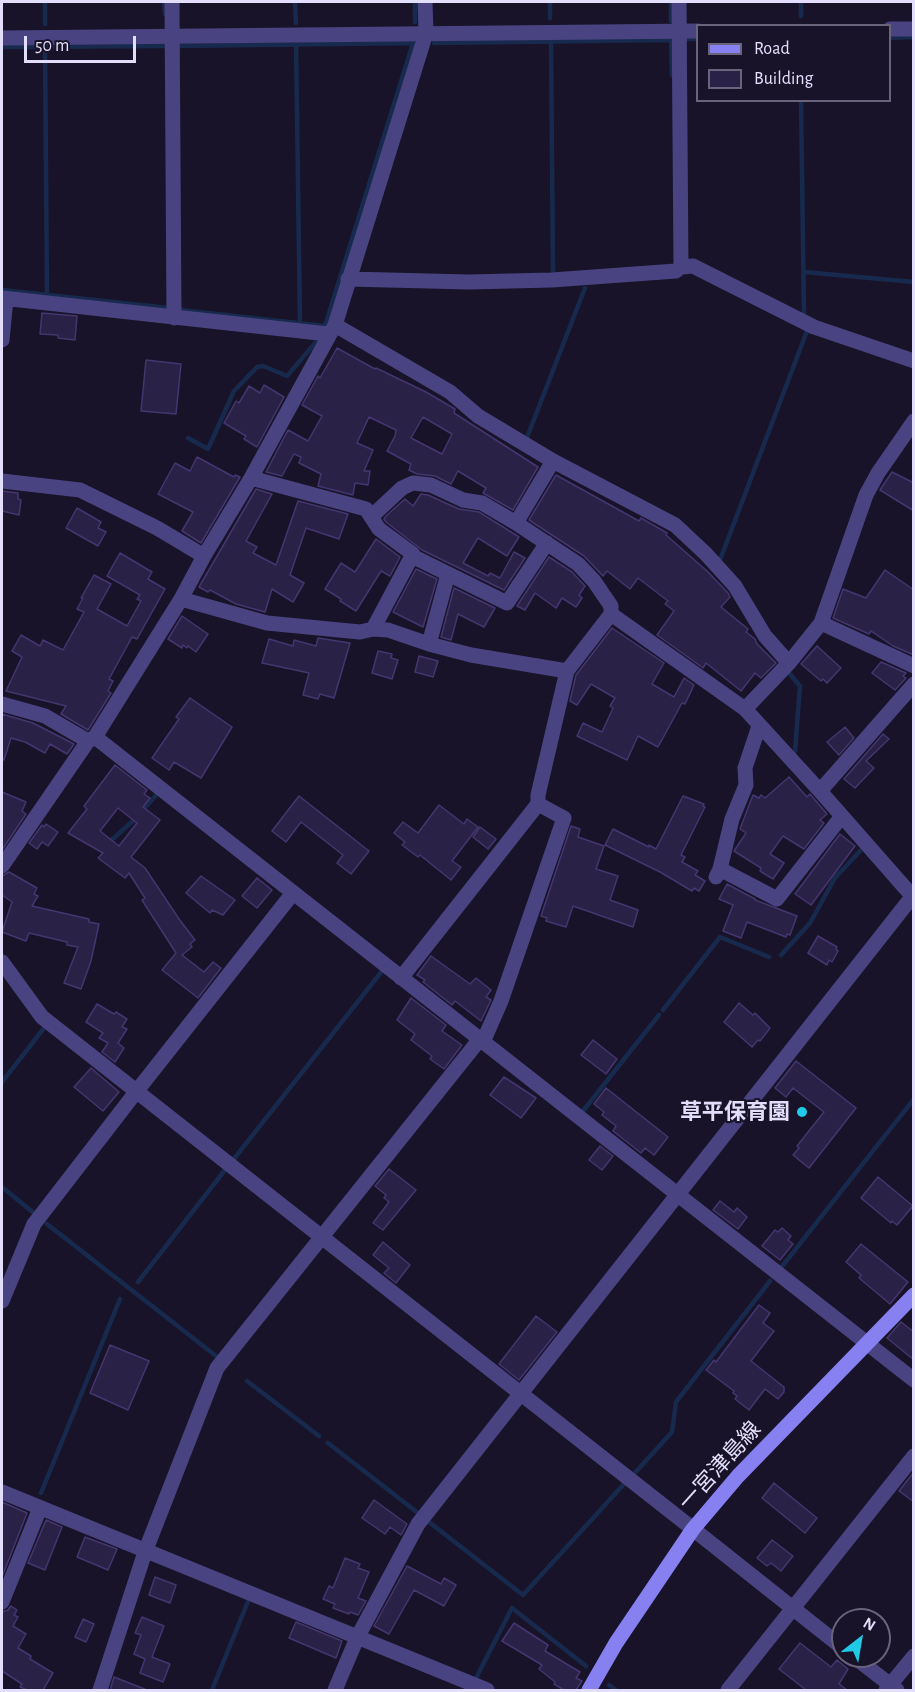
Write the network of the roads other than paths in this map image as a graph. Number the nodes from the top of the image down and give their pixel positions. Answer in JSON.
{"nodes":[{"id":1,"x":172,"y":2,"type":"edge"},
{"id":2,"x":425,"y":2,"type":"edge"},
{"id":3,"x":679,"y":2,"type":"edge"},
{"id":4,"x":891,"y":29,"type":"edge"},
{"id":5,"x":914,"y":29,"type":"edge"},
{"id":6,"x":680,"y":31,"type":"junction"},
{"id":7,"x":696,"y":31,"type":"edge"},
{"id":8,"x":426,"y":33,"type":"junction"},
{"id":9,"x":172,"y":36,"type":"junction"},
{"id":10,"x":2,"y":38,"type":"edge"},
{"id":11,"x":681,"y":267,"type":"junction"},
{"id":12,"x":348,"y":279,"type":"junction"},
{"id":13,"x":4,"y":299,"type":"edge"},
{"id":14,"x":174,"y":318,"type":"junction"},
{"id":15,"x":332,"y":329,"type":"junction"},
{"id":16,"x":2,"y":340,"type":"edge"},
{"id":17,"x":914,"y":362,"type":"edge"},
{"id":18,"x":914,"y":421,"type":"edge"},
{"id":19,"x":553,"y":461,"type":"junction"},
{"id":20,"x":251,"y":478,"type":"junction"},
{"id":21,"x":2,"y":481,"type":"edge"},
{"id":22,"x":371,"y":517,"type":"junction"},
{"id":23,"x":516,"y":523,"type":"junction"},
{"id":24,"x":547,"y":543,"type":"junction"},
{"id":25,"x":204,"y":556,"type":"junction"},
{"id":26,"x":412,"y":556,"type":"junction"},
{"id":27,"x":448,"y":574,"type":"junction"},
{"id":28,"x":181,"y":599,"type":"junction"},
{"id":29,"x":611,"y":614,"type":"junction"},
{"id":30,"x":821,"y":623,"type":"junction"},
{"id":31,"x":374,"y":629,"type":"junction"},
{"id":32,"x":429,"y":644,"type":"junction"},
{"id":33,"x":789,"y":663,"type":"junction"},
{"id":34,"x":914,"y":666,"type":"edge"},
{"id":35,"x":567,"y":671,"type":"junction"},
{"id":36,"x":914,"y":684,"type":"edge"},
{"id":37,"x":2,"y":704,"type":"edge"},
{"id":38,"x":745,"y":709,"type":"junction"},
{"id":39,"x":759,"y":726,"type":"junction"},
{"id":40,"x":92,"y":739,"type":"junction"},
{"id":41,"x":820,"y":791,"type":"junction"},
{"id":42,"x":538,"y":804,"type":"junction"},
{"id":43,"x":842,"y":816,"type":"junction"},
{"id":44,"x":2,"y":866,"type":"edge"},
{"id":45,"x":293,"y":893,"type":"junction"},
{"id":46,"x":913,"y":898,"type":"edge"},
{"id":47,"x":2,"y":963,"type":"edge"},
{"id":48,"x":401,"y":978,"type":"junction"},
{"id":49,"x":481,"y":1040,"type":"junction"},
{"id":50,"x":136,"y":1092,"type":"junction"},
{"id":51,"x":678,"y":1195,"type":"junction"},
{"id":52,"x":322,"y":1238,"type":"junction"},
{"id":53,"x":914,"y":1294,"type":"edge"},
{"id":54,"x":2,"y":1301,"type":"edge"},
{"id":55,"x":866,"y":1343,"type":"junction"},
{"id":56,"x":914,"y":1380,"type":"edge"},
{"id":57,"x":520,"y":1394,"type":"junction"},
{"id":58,"x":914,"y":1456,"type":"edge"},
{"id":59,"x":2,"y":1492,"type":"edge"},
{"id":60,"x":40,"y":1508,"type":"junction"},
{"id":61,"x":693,"y":1529,"type":"junction"},
{"id":62,"x":145,"y":1552,"type":"junction"},
{"id":63,"x":2,"y":1602,"type":"edge"},
{"id":64,"x":793,"y":1609,"type":"junction"},
{"id":65,"x":357,"y":1638,"type":"junction"},
{"id":66,"x":831,"y":1639,"type":"edge"},
{"id":67,"x":914,"y":1656,"type":"edge"},
{"id":68,"x":867,"y":1668,"type":"edge"},
{"id":69,"x":891,"y":1689,"type":"edge"},
{"id":70,"x":100,"y":1690,"type":"edge"},
{"id":71,"x":335,"y":1690,"type":"edge"},
{"id":72,"x":488,"y":1690,"type":"edge"},
{"id":73,"x":589,"y":1690,"type":"edge"},
{"id":74,"x":728,"y":1690,"type":"edge"}],
"edges":[{"from":1,"to":9,"type":"street"},
{"from":2,"to":8,"type":"street"},
{"from":3,"to":6,"type":"street"},
{"from":4,"to":5,"type":"street"},
{"from":6,"to":7,"type":"street"},
{"from":6,"to":8,"type":"street"},
{"from":6,"to":11,"type":"street"},
{"from":8,"to":9,"type":"street"},
{"from":8,"to":12,"type":"street"},
{"from":9,"to":10,"type":"street"},
{"from":9,"to":14,"type":"street"},
{"from":11,"to":12,"type":"street"},
{"from":11,"to":17,"type":"street"},
{"from":12,"to":15,"type":"street"},
{"from":13,"to":14,"type":"street"},
{"from":13,"to":16,"type":"street"},
{"from":14,"to":15,"type":"street"},
{"from":15,"to":19,"type":"street"},
{"from":15,"to":20,"type":"street"},
{"from":18,"to":30,"type":"street"},
{"from":19,"to":23,"type":"street"},
{"from":19,"to":33,"type":"street"},
{"from":20,"to":22,"type":"street"},
{"from":20,"to":25,"type":"street"},
{"from":21,"to":25,"type":"street"},
{"from":22,"to":23,"type":"street"},
{"from":22,"to":26,"type":"street"},
{"from":23,"to":24,"type":"street"},
{"from":24,"to":27,"type":"street"},
{"from":24,"to":29,"type":"street"},
{"from":25,"to":28,"type":"street"},
{"from":26,"to":27,"type":"street"},
{"from":26,"to":31,"type":"street"},
{"from":27,"to":32,"type":"street"},
{"from":28,"to":31,"type":"street"},
{"from":28,"to":40,"type":"street"},
{"from":29,"to":35,"type":"street"},
{"from":29,"to":38,"type":"street"},
{"from":30,"to":33,"type":"street"},
{"from":30,"to":34,"type":"street"},
{"from":31,"to":32,"type":"street"},
{"from":32,"to":35,"type":"street"},
{"from":33,"to":38,"type":"street"},
{"from":35,"to":42,"type":"street"},
{"from":36,"to":41,"type":"street"},
{"from":37,"to":40,"type":"street"},
{"from":38,"to":39,"type":"street"},
{"from":39,"to":41,"type":"street"},
{"from":39,"to":43,"type":"street"},
{"from":40,"to":44,"type":"street"},
{"from":40,"to":45,"type":"street"},
{"from":41,"to":43,"type":"street"},
{"from":42,"to":48,"type":"street"},
{"from":42,"to":49,"type":"street"},
{"from":43,"to":46,"type":"street"},
{"from":45,"to":48,"type":"street"},
{"from":45,"to":50,"type":"street"},
{"from":46,"to":51,"type":"street"},
{"from":47,"to":50,"type":"street"},
{"from":48,"to":49,"type":"street"},
{"from":49,"to":51,"type":"street"},
{"from":49,"to":52,"type":"street"},
{"from":50,"to":52,"type":"street"},
{"from":50,"to":54,"type":"street"},
{"from":51,"to":55,"type":"street"},
{"from":51,"to":57,"type":"street"},
{"from":52,"to":57,"type":"street"},
{"from":52,"to":62,"type":"street"},
{"from":53,"to":55,"type":"main road","name":"一宮津島線"},
{"from":55,"to":56,"type":"street"},
{"from":55,"to":61,"type":"main road","name":"一宮津島線"},
{"from":57,"to":61,"type":"street"},
{"from":57,"to":65,"type":"street"},
{"from":58,"to":64,"type":"street"},
{"from":59,"to":60,"type":"street"},
{"from":60,"to":62,"type":"street"},
{"from":60,"to":63,"type":"street"},
{"from":61,"to":64,"type":"street"},
{"from":61,"to":73,"type":"main road","name":"一宮津島線"},
{"from":62,"to":65,"type":"street"},
{"from":62,"to":70,"type":"street"},
{"from":64,"to":66,"type":"street"},
{"from":64,"to":74,"type":"street"},
{"from":65,"to":71,"type":"street"},
{"from":65,"to":72,"type":"street"},
{"from":67,"to":69,"type":"street"},
{"from":68,"to":69,"type":"street"}]}
